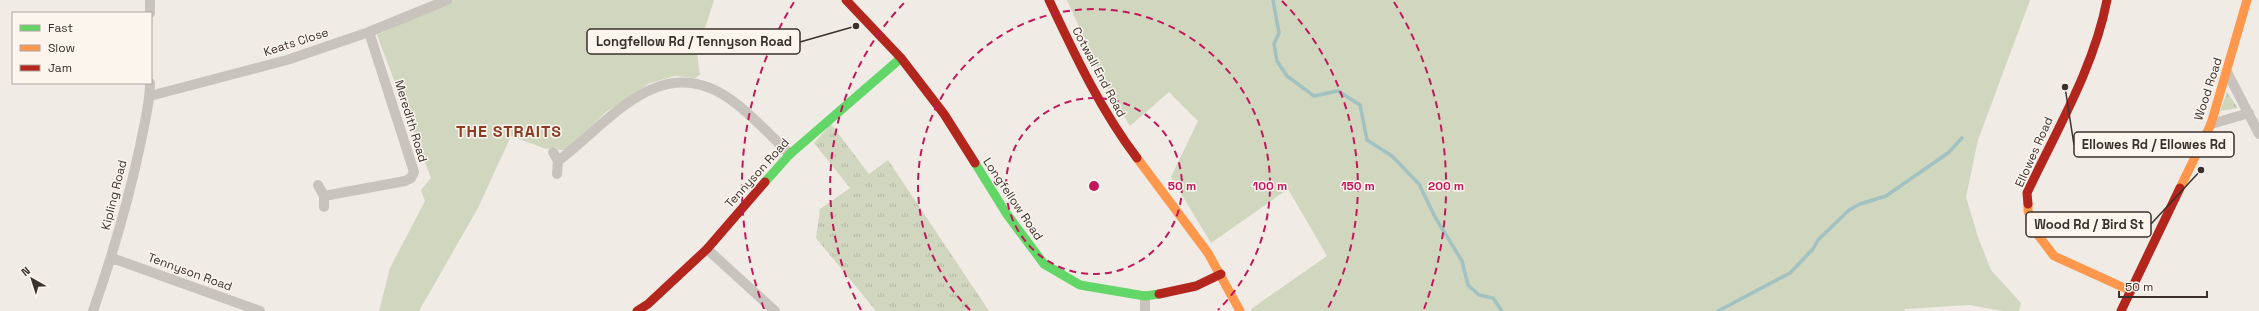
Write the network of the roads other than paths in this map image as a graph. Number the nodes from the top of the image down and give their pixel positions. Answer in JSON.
{"nodes":[{"id":1,"x":150,"y":0,"type":"edge"},
{"id":2,"x":446,"y":0,"type":"edge"},
{"id":3,"x":846,"y":0,"type":"edge"},
{"id":4,"x":1049,"y":0,"type":"edge"},
{"id":5,"x":2107,"y":0,"type":"edge"},
{"id":6,"x":2247,"y":0,"type":"edge"},
{"id":7,"x":150,"y":12,"type":"edge"},
{"id":8,"x":369,"y":32,"type":"junction"},
{"id":9,"x":901,"y":58,"type":"junction"},
{"id":10,"x":2227,"y":72,"type":"junction"},
{"id":11,"x":150,"y":84,"type":"edge"},
{"id":12,"x":150,"y":96,"type":"junction"},
{"id":13,"x":2248,"y":113,"type":"junction"},
{"id":14,"x":2211,"y":124,"type":"junction"},
{"id":15,"x":2259,"y":134,"type":"edge"},
{"id":16,"x":553,"y":152,"type":"dead end"},
{"id":17,"x":790,"y":154,"type":"junction"},
{"id":18,"x":558,"y":161,"type":"junction"},
{"id":19,"x":557,"y":174,"type":"dead end"},
{"id":20,"x":318,"y":184,"type":"dead end"},
{"id":21,"x":324,"y":196,"type":"junction"},
{"id":22,"x":324,"y":207,"type":"dead end"},
{"id":23,"x":707,"y":249,"type":"junction"},
{"id":24,"x":112,"y":258,"type":"junction"},
{"id":25,"x":1221,"y":274,"type":"junction"},
{"id":26,"x":2129,"y":290,"type":"junction"},
{"id":27,"x":1145,"y":296,"type":"junction"},
{"id":28,"x":93,"y":311,"type":"edge"},
{"id":29,"x":260,"y":311,"type":"edge"},
{"id":30,"x":637,"y":311,"type":"edge"},
{"id":31,"x":774,"y":311,"type":"edge"},
{"id":32,"x":1144,"y":311,"type":"edge"},
{"id":33,"x":1240,"y":311,"type":"edge"},
{"id":34,"x":2121,"y":311,"type":"edge"}],
"edges":[{"from":1,"to":7,"type":"street"},
{"from":2,"to":8,"type":"street","name":"Keats Close"},
{"from":3,"to":9,"type":"street","name":"Longfellow Road"},
{"from":4,"to":25,"type":"street","name":"Cotwall End Road"},
{"from":5,"to":26,"type":"street","name":"Ellowes Road"},
{"from":6,"to":10,"type":"street","name":"Wood Road"},
{"from":8,"to":12,"type":"street","name":"Keats Close"},
{"from":8,"to":21,"type":"street","name":"Meredith Road"},
{"from":9,"to":17,"type":"street","name":"Tennyson Road"},
{"from":9,"to":27,"type":"street","name":"Longfellow Road"},
{"from":10,"to":13,"type":"street"},
{"from":10,"to":14,"type":"street","name":"Wood Road"},
{"from":11,"to":12,"type":"street","name":"Kipling Road"},
{"from":12,"to":24,"type":"street","name":"Kipling Road"},
{"from":13,"to":14,"type":"street"},
{"from":13,"to":15,"type":"street"},
{"from":14,"to":26,"type":"street","name":"Wood Road"},
{"from":16,"to":18,"type":"street"},
{"from":17,"to":18,"type":"street"},
{"from":17,"to":23,"type":"street","name":"Tennyson Road"},
{"from":18,"to":19,"type":"street"},
{"from":20,"to":21,"type":"street"},
{"from":21,"to":22,"type":"street"},
{"from":23,"to":30,"type":"street","name":"Tennyson Road"},
{"from":23,"to":31,"type":"street"},
{"from":24,"to":28,"type":"street","name":"Kipling Road"},
{"from":24,"to":29,"type":"street","name":"Tennyson Road"},
{"from":25,"to":27,"type":"street","name":"Longfellow Road"},
{"from":25,"to":33,"type":"street","name":"Cotwall End Road"},
{"from":26,"to":34,"type":"street","name":"Wood Road"},
{"from":27,"to":32,"type":"street"}]}
